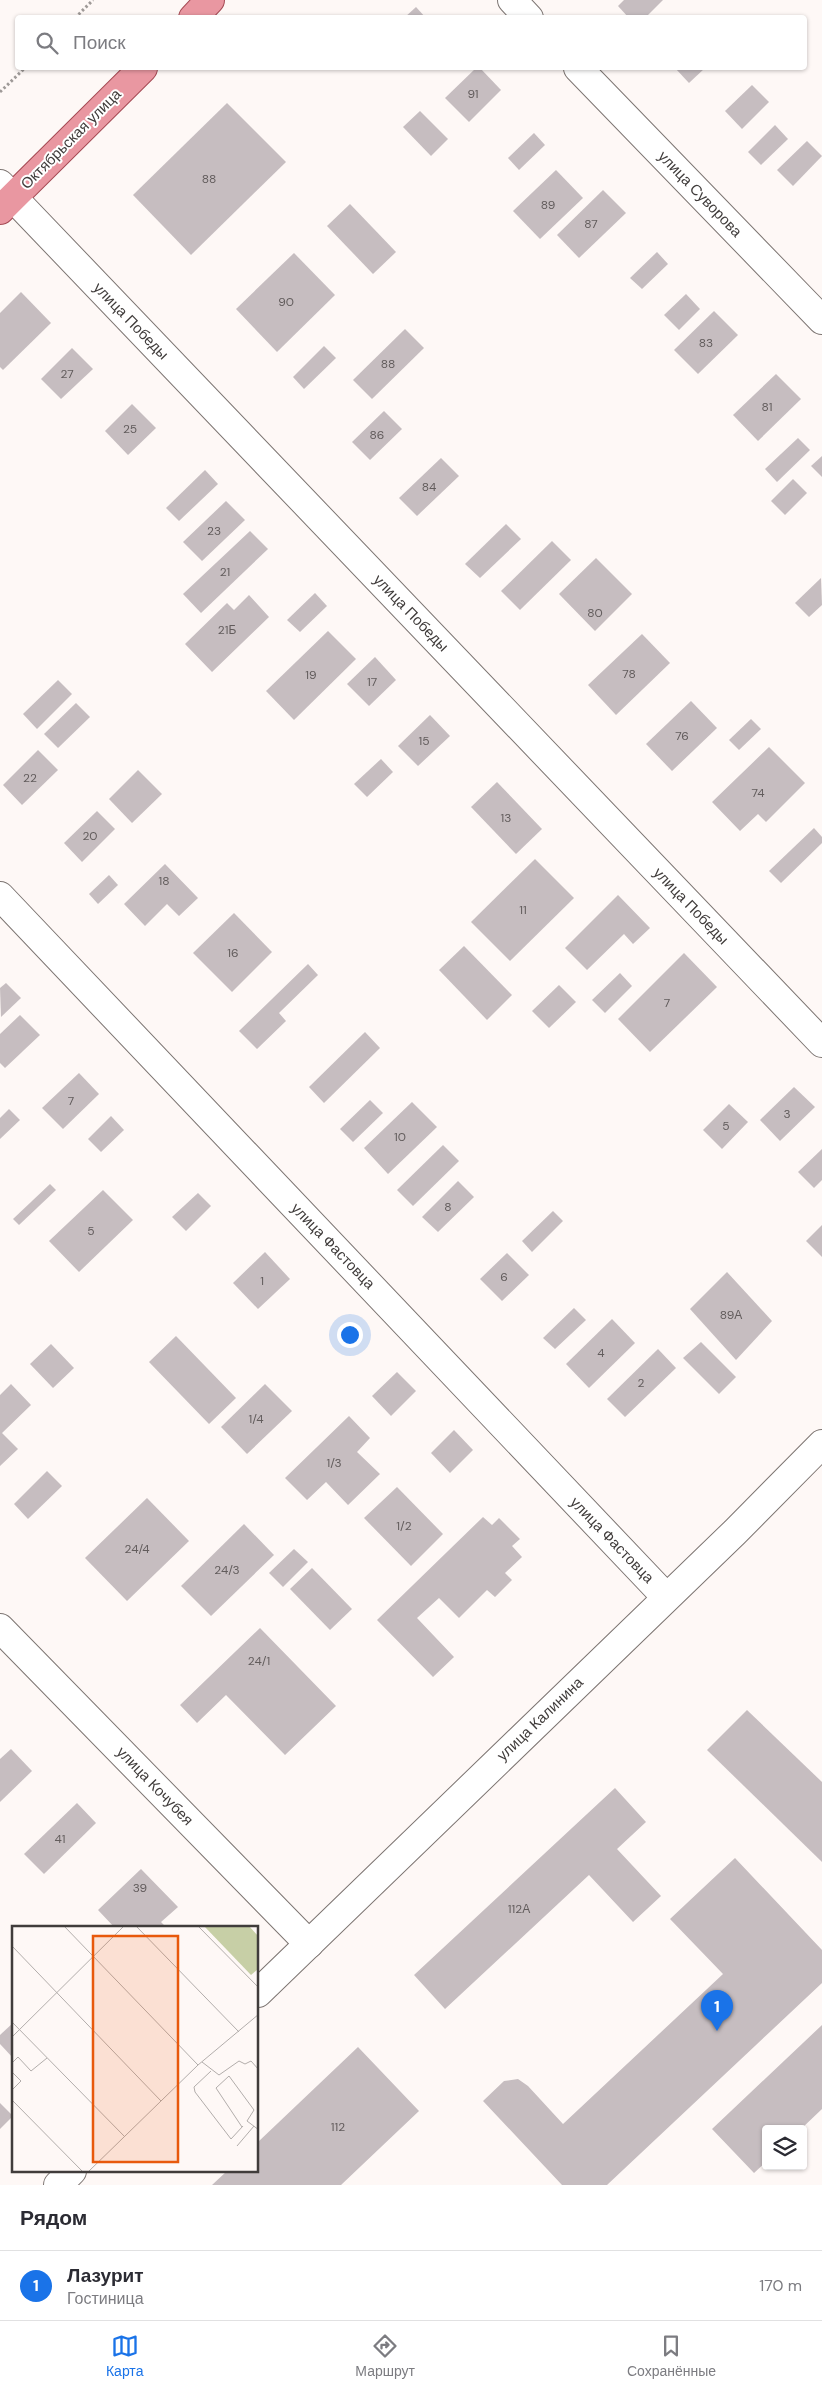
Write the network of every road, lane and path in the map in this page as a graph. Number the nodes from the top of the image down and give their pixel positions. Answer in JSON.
{"nodes":[{"id":1,"x":93,"y":0,"type":"edge"},
{"id":2,"x":210,"y":0,"type":"edge"},
{"id":3,"x":512,"y":0,"type":"edge"},
{"id":4,"x":78,"y":15,"type":"edge"},
{"id":5,"x":196,"y":15,"type":"edge"},
{"id":6,"x":526,"y":15,"type":"edge"},
{"id":7,"x":23,"y":70,"type":"edge"},
{"id":8,"x":141,"y":70,"type":"edge"},
{"id":9,"x":580,"y":70,"type":"edge"},
{"id":10,"x":0,"y":92,"type":"edge"},
{"id":11,"x":4,"y":197,"type":"edge"},
{"id":12,"x":822,"y":320,"type":"edge"},
{"id":13,"x":0,"y":896,"type":"edge"},
{"id":14,"x":822,"y":1042,"type":"edge"},
{"id":15,"x":822,"y":1444,"type":"edge"},
{"id":16,"x":666,"y":1597,"type":"junction"},
{"id":17,"x":0,"y":1628,"type":"edge"},
{"id":18,"x":309,"y":1944,"type":"junction"},
{"id":19,"x":259,"y":1992,"type":"edge"},
{"id":20,"x":71,"y":2172,"type":"edge"},
{"id":21,"x":58,"y":2185,"type":"edge"}],
"edges":[{"from":1,"to":4,"type":"path"},
{"from":2,"to":5,"type":"main road"},
{"from":3,"to":6,"type":"street"},
{"from":7,"to":10,"type":"path"},
{"from":8,"to":11,"type":"main road","name":"Октябрьская улица"},
{"from":9,"to":12,"type":"street","name":"улица Суворова"},
{"from":11,"to":14,"type":"street","name":"улица Победы"},
{"from":13,"to":16,"type":"street","name":"улица Фастовца"},
{"from":15,"to":16,"type":"street","name":"улица Калинина"},
{"from":16,"to":18,"type":"street","name":"улица Калинина"},
{"from":17,"to":18,"type":"street","name":"улица Кочубея"},
{"from":18,"to":19,"type":"street","name":"улица Калинина"},
{"from":20,"to":21,"type":"street"}]}
